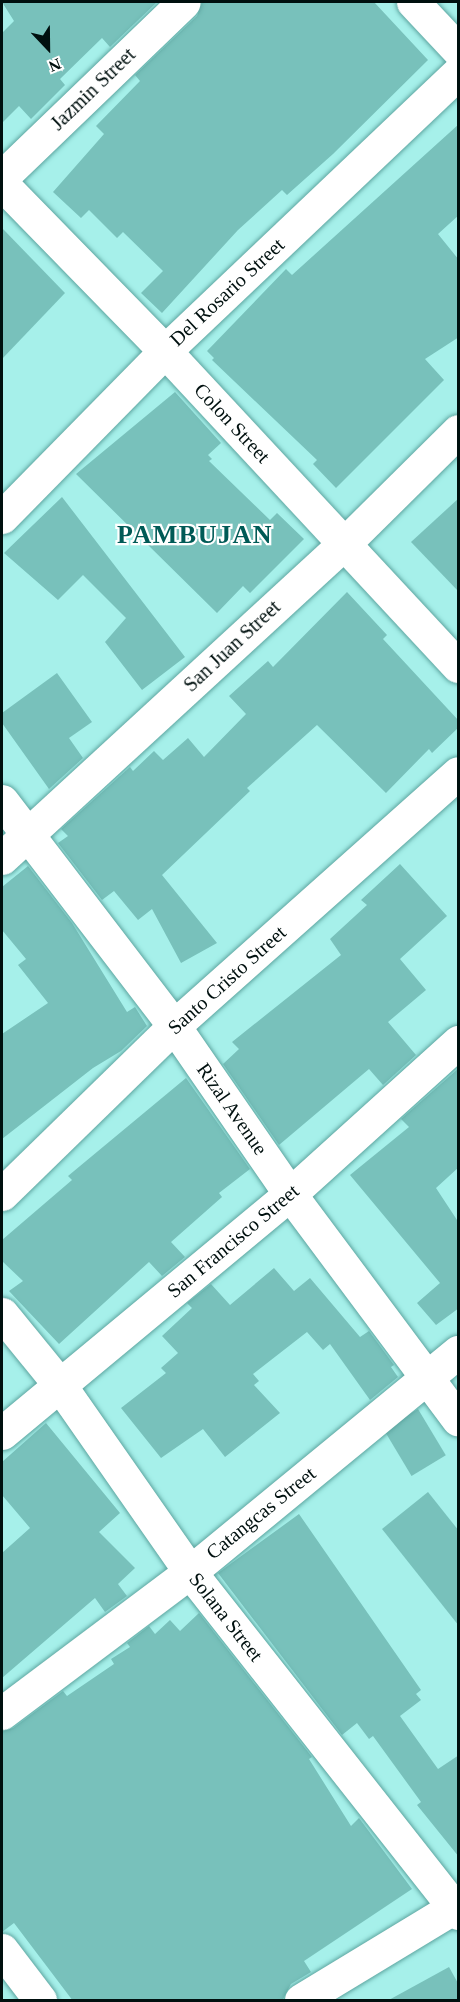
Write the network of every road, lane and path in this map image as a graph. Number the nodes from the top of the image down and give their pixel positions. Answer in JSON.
{"nodes":[{"id":1,"x":184,"y":2,"type":"edge"},
{"id":2,"x":413,"y":2,"type":"edge"},
{"id":3,"x":459,"y":50,"type":"edge"},
{"id":4,"x":459,"y":74,"type":"edge"},
{"id":5,"x":2,"y":177,"type":"edge"},
{"id":6,"x":2,"y":184,"type":"edge"},
{"id":7,"x":165,"y":351,"type":"junction"},
{"id":8,"x":459,"y":431,"type":"edge"},
{"id":9,"x":2,"y":517,"type":"edge"},
{"id":10,"x":345,"y":543,"type":"junction"},
{"id":11,"x":459,"y":666,"type":"edge"},
{"id":12,"x":459,"y":773,"type":"edge"},
{"id":13,"x":2,"y":801,"type":"edge"},
{"id":14,"x":27,"y":835,"type":"junction"},
{"id":15,"x":2,"y":858,"type":"edge"},
{"id":16,"x":174,"y":1026,"type":"junction"},
{"id":17,"x":459,"y":1042,"type":"edge"},
{"id":18,"x":2,"y":1194,"type":"edge"},
{"id":19,"x":290,"y":1194,"type":"junction"},
{"id":20,"x":2,"y":1314,"type":"edge"},
{"id":21,"x":459,"y":1352,"type":"edge"},
{"id":22,"x":427,"y":1377,"type":"junction"},
{"id":23,"x":59,"y":1384,"type":"junction"},
{"id":24,"x":459,"y":1419,"type":"edge"},
{"id":25,"x":2,"y":1433,"type":"edge"},
{"id":26,"x":190,"y":1572,"type":"junction"},
{"id":27,"x":2,"y":1713,"type":"edge"},
{"id":28,"x":458,"y":1909,"type":"edge"},
{"id":29,"x":2,"y":1950,"type":"edge"},
{"id":30,"x":40,"y":2001,"type":"edge"},
{"id":31,"x":301,"y":2001,"type":"edge"}],
"edges":[{"from":1,"to":5,"type":"street","name":"Jazmin Street"},
{"from":2,"to":3,"type":"street"},
{"from":4,"to":7,"type":"street","name":"Del Rosario Street"},
{"from":6,"to":7,"type":"street","name":"Colon Street"},
{"from":7,"to":9,"type":"street","name":"Del Rosario Street"},
{"from":7,"to":10,"type":"street","name":"Colon Street"},
{"from":8,"to":10,"type":"street","name":"San Juan Street"},
{"from":10,"to":11,"type":"street","name":"Colon Street"},
{"from":10,"to":14,"type":"street","name":"San Juan Street"},
{"from":12,"to":16,"type":"street","name":"Santo Cristo Street"},
{"from":13,"to":14,"type":"street","name":"Rizal Avenue"},
{"from":14,"to":15,"type":"street","name":"San Juan Street"},
{"from":14,"to":16,"type":"street","name":"Rizal Avenue"},
{"from":16,"to":18,"type":"street","name":"Santo Cristo Street"},
{"from":16,"to":19,"type":"street","name":"Rizal Avenue"},
{"from":17,"to":19,"type":"street","name":"San Francisco Street"},
{"from":19,"to":22,"type":"street","name":"Rizal Avenue"},
{"from":19,"to":23,"type":"street","name":"San Francisco Street"},
{"from":20,"to":23,"type":"street","name":"Solana Street"},
{"from":21,"to":22,"type":"street","name":"Catangcas Street"},
{"from":22,"to":24,"type":"street","name":"Rizal Avenue"},
{"from":22,"to":26,"type":"street","name":"Catangcas Street"},
{"from":23,"to":25,"type":"street","name":"San Francisco Street"},
{"from":23,"to":26,"type":"street","name":"Solana Street"},
{"from":26,"to":27,"type":"street","name":"Catangcas Street"},
{"from":26,"to":28,"type":"street","name":"Solana Street"},
{"from":28,"to":31,"type":"street"},
{"from":29,"to":30,"type":"street"}]}
